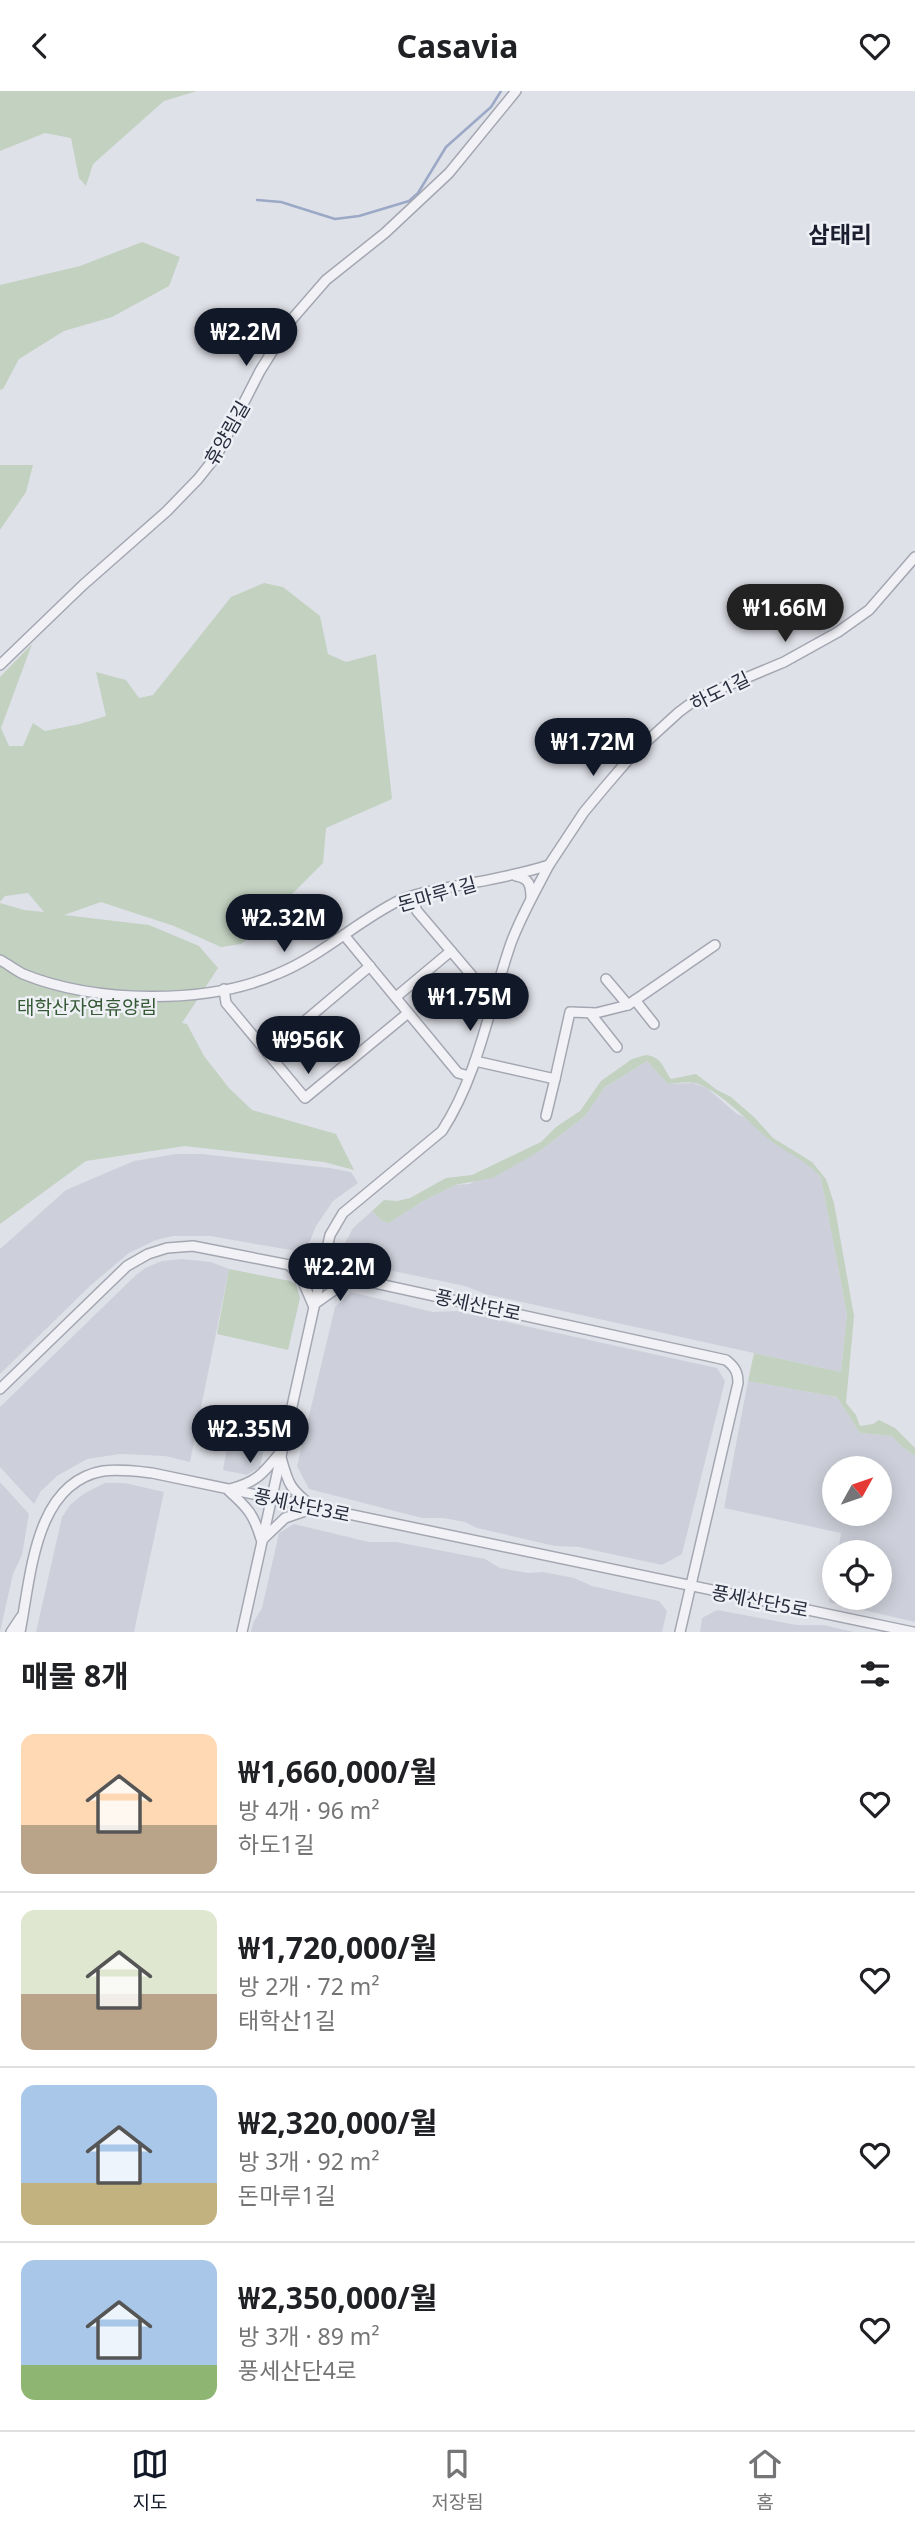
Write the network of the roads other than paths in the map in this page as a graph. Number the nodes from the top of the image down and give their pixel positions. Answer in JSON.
{"nodes":[{"id":1,"x":516,"y":91,"type":"edge"},
{"id":2,"x":915,"y":557,"type":"edge"},
{"id":3,"x":0,"y":665,"type":"edge"},
{"id":4,"x":550,"y":865,"type":"junction"},
{"id":5,"x":510,"y":875,"type":"junction"},
{"id":6,"x":411,"y":897,"type":"junction"},
{"id":7,"x":531,"y":901,"type":"junction"},
{"id":8,"x":344,"y":935,"type":"junction"},
{"id":9,"x":715,"y":945,"type":"dead end"},
{"id":10,"x":451,"y":951,"type":"junction"},
{"id":11,"x":0,"y":960,"type":"edge"},
{"id":12,"x":370,"y":966,"type":"junction"},
{"id":13,"x":500,"y":976,"type":"junction"},
{"id":14,"x":606,"y":979,"type":"dead end"},
{"id":15,"x":479,"y":984,"type":"junction"},
{"id":16,"x":224,"y":989,"type":"junction"},
{"id":17,"x":396,"y":997,"type":"junction"},
{"id":18,"x":632,"y":1002,"type":"junction"},
{"id":19,"x":490,"y":1011,"type":"junction"},
{"id":20,"x":408,"y":1013,"type":"junction"},
{"id":21,"x":590,"y":1013,"type":"junction"},
{"id":22,"x":654,"y":1024,"type":"dead end"},
{"id":23,"x":617,"y":1047,"type":"dead end"},
{"id":24,"x":267,"y":1053,"type":"junction"},
{"id":25,"x":475,"y":1061,"type":"junction"},
{"id":26,"x":469,"y":1076,"type":"junction"},
{"id":27,"x":555,"y":1079,"type":"junction"},
{"id":28,"x":546,"y":1116,"type":"dead end"},
{"id":29,"x":290,"y":1265,"type":"junction"},
{"id":30,"x":320,"y":1271,"type":"junction"},
{"id":31,"x":354,"y":1279,"type":"junction"},
{"id":32,"x":313,"y":1305,"type":"junction"},
{"id":33,"x":0,"y":1389,"type":"edge"},
{"id":34,"x":280,"y":1453,"type":"junction"},
{"id":35,"x":228,"y":1490,"type":"junction"},
{"id":36,"x":270,"y":1499,"type":"junction"},
{"id":37,"x":316,"y":1508,"type":"junction"},
{"id":38,"x":261,"y":1541,"type":"junction"},
{"id":39,"x":690,"y":1587,"type":"junction"},
{"id":40,"x":23,"y":1613,"type":"junction"},
{"id":41,"x":11,"y":1632,"type":"edge"},
{"id":42,"x":20,"y":1632,"type":"edge"},
{"id":43,"x":242,"y":1632,"type":"edge"},
{"id":44,"x":680,"y":1632,"type":"edge"},
{"id":45,"x":913,"y":1632,"type":"edge"}],
"edges":[{"from":1,"to":3,"type":"street","name":"휴양림길"},
{"from":2,"to":4,"type":"street","name":"하도1길"},
{"from":4,"to":5,"type":"street","name":"돈마루1길"},
{"from":4,"to":7,"type":"street"},
{"from":5,"to":6,"type":"street","name":"돈마루1길"},
{"from":5,"to":7,"type":"street"},
{"from":6,"to":8,"type":"street","name":"돈마루1길"},
{"from":6,"to":10,"type":"street"},
{"from":7,"to":13,"type":"street"},
{"from":8,"to":12,"type":"street"},
{"from":8,"to":16,"type":"street","name":"돈마루1길"},
{"from":9,"to":18,"type":"street"},
{"from":10,"to":15,"type":"street"},
{"from":10,"to":17,"type":"street"},
{"from":11,"to":16,"type":"street","name":"돈마루1길"},
{"from":12,"to":17,"type":"street"},
{"from":12,"to":24,"type":"street"},
{"from":13,"to":15,"type":"street"},
{"from":13,"to":19,"type":"street"},
{"from":14,"to":18,"type":"street"},
{"from":15,"to":19,"type":"street"},
{"from":16,"to":24,"type":"street"},
{"from":17,"to":20,"type":"street"},
{"from":18,"to":21,"type":"street"},
{"from":18,"to":22,"type":"street"},
{"from":19,"to":25,"type":"street"},
{"from":20,"to":24,"type":"street"},
{"from":20,"to":26,"type":"street"},
{"from":21,"to":23,"type":"street"},
{"from":21,"to":27,"type":"street"},
{"from":25,"to":26,"type":"street"},
{"from":25,"to":27,"type":"street"},
{"from":26,"to":30,"type":"street"},
{"from":27,"to":28,"type":"street"},
{"from":29,"to":30,"type":"street","name":"풍세산단로"},
{"from":29,"to":32,"type":"street"},
{"from":29,"to":33,"type":"street","name":"풍세산단로"},
{"from":30,"to":31,"type":"street","name":"풍세산단로"},
{"from":30,"to":32,"type":"street"},
{"from":31,"to":32,"type":"street"},
{"from":31,"to":39,"type":"street","name":"풍세산단로"},
{"from":32,"to":34,"type":"street"},
{"from":34,"to":35,"type":"street"},
{"from":34,"to":36,"type":"street"},
{"from":34,"to":37,"type":"street"},
{"from":35,"to":36,"type":"street","name":"풍세산단3로"},
{"from":35,"to":38,"type":"street"},
{"from":35,"to":40,"type":"street","name":"풍세산단3로"},
{"from":36,"to":37,"type":"street","name":"풍세산단3로"},
{"from":36,"to":38,"type":"street"},
{"from":37,"to":38,"type":"street"},
{"from":37,"to":39,"type":"street","name":"풍세산단3로"},
{"from":38,"to":43,"type":"street"},
{"from":39,"to":44,"type":"street","name":"풍세산단로"},
{"from":39,"to":45,"type":"street","name":"풍세산단5로"},
{"from":40,"to":41,"type":"street"},
{"from":40,"to":42,"type":"street","name":"풍세산단3로"}]}
